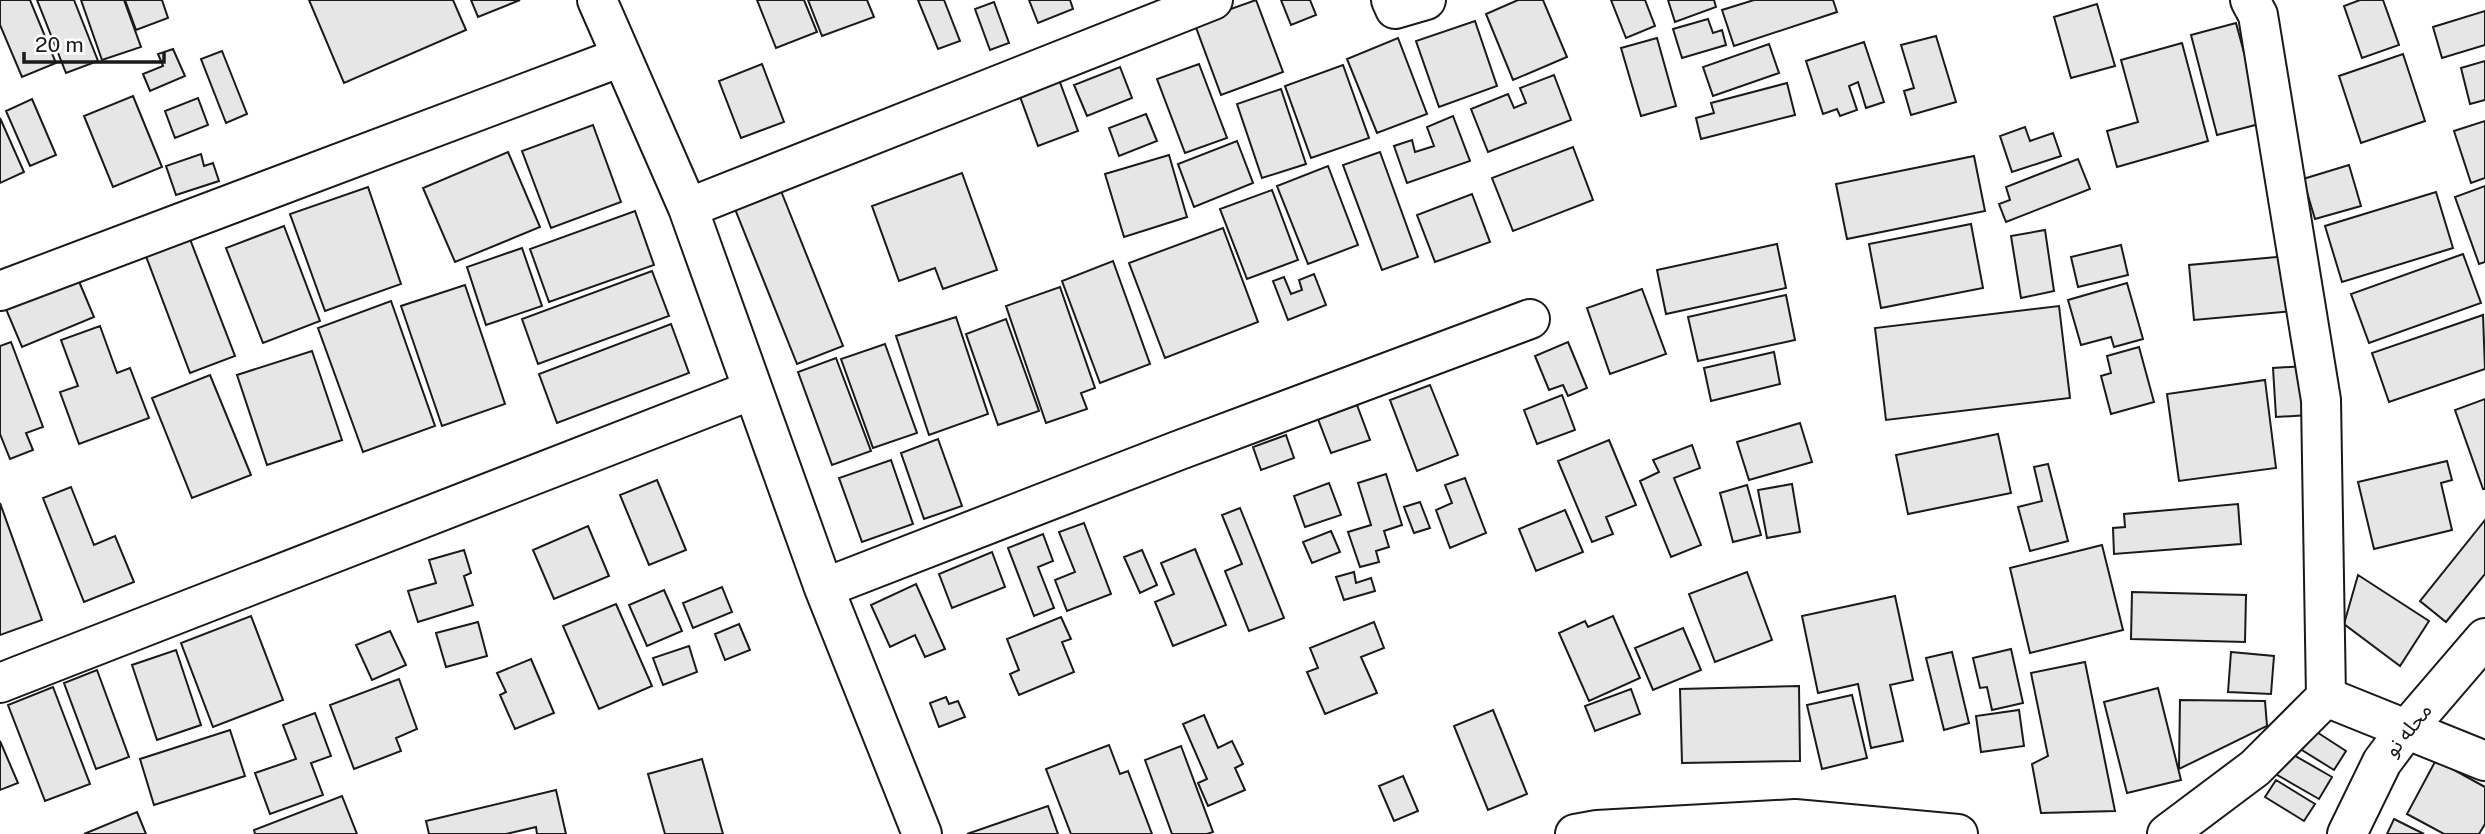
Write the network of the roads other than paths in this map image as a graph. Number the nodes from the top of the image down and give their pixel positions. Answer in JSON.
{"nodes":[{"id":1,"x":597,"y":0,"type":"edge"},
{"id":2,"x":1213,"y":0,"type":"edge"},
{"id":3,"x":1391,"y":0,"type":"edge"},
{"id":4,"x":1426,"y":0,"type":"edge"},
{"id":5,"x":2250,"y":0,"type":"edge"},
{"id":6,"x":621,"y":57,"type":"junction"},
{"id":7,"x":688,"y":208,"type":"junction"},
{"id":8,"x":0,"y":291,"type":"edge"},
{"id":9,"x":1530,"y":319,"type":"dead end"},
{"id":10,"x":752,"y":390,"type":"junction"},
{"id":11,"x":824,"y":588,"type":"junction"},
{"id":12,"x":2485,"y":638,"type":"edge"},
{"id":13,"x":0,"y":684,"type":"edge"},
{"id":14,"x":2326,"y":697,"type":"junction"},
{"id":15,"x":2406,"y":730,"type":"junction"},
{"id":16,"x":2485,"y":761,"type":"edge"},
{"id":17,"x":922,"y":834,"type":"edge"},
{"id":18,"x":1575,"y":834,"type":"edge"},
{"id":19,"x":1958,"y":834,"type":"edge"},
{"id":20,"x":2167,"y":834,"type":"edge"},
{"id":21,"x":2347,"y":834,"type":"edge"}],
"edges":[{"from":1,"to":6,"type":"street"},
{"from":2,"to":7,"type":"street"},
{"from":3,"to":4,"type":"street"},
{"from":5,"to":14,"type":"street"},
{"from":6,"to":7,"type":"street"},
{"from":6,"to":8,"type":"street"},
{"from":7,"to":10,"type":"street"},
{"from":9,"to":11,"type":"street"},
{"from":10,"to":11,"type":"street"},
{"from":10,"to":13,"type":"street"},
{"from":11,"to":17,"type":"street"},
{"from":12,"to":15,"type":"street","name":"محله نو"},
{"from":14,"to":15,"type":"street"},
{"from":14,"to":20,"type":"street"},
{"from":15,"to":16,"type":"street"},
{"from":15,"to":21,"type":"street","name":"محله نو"},
{"from":18,"to":19,"type":"street"}]}
